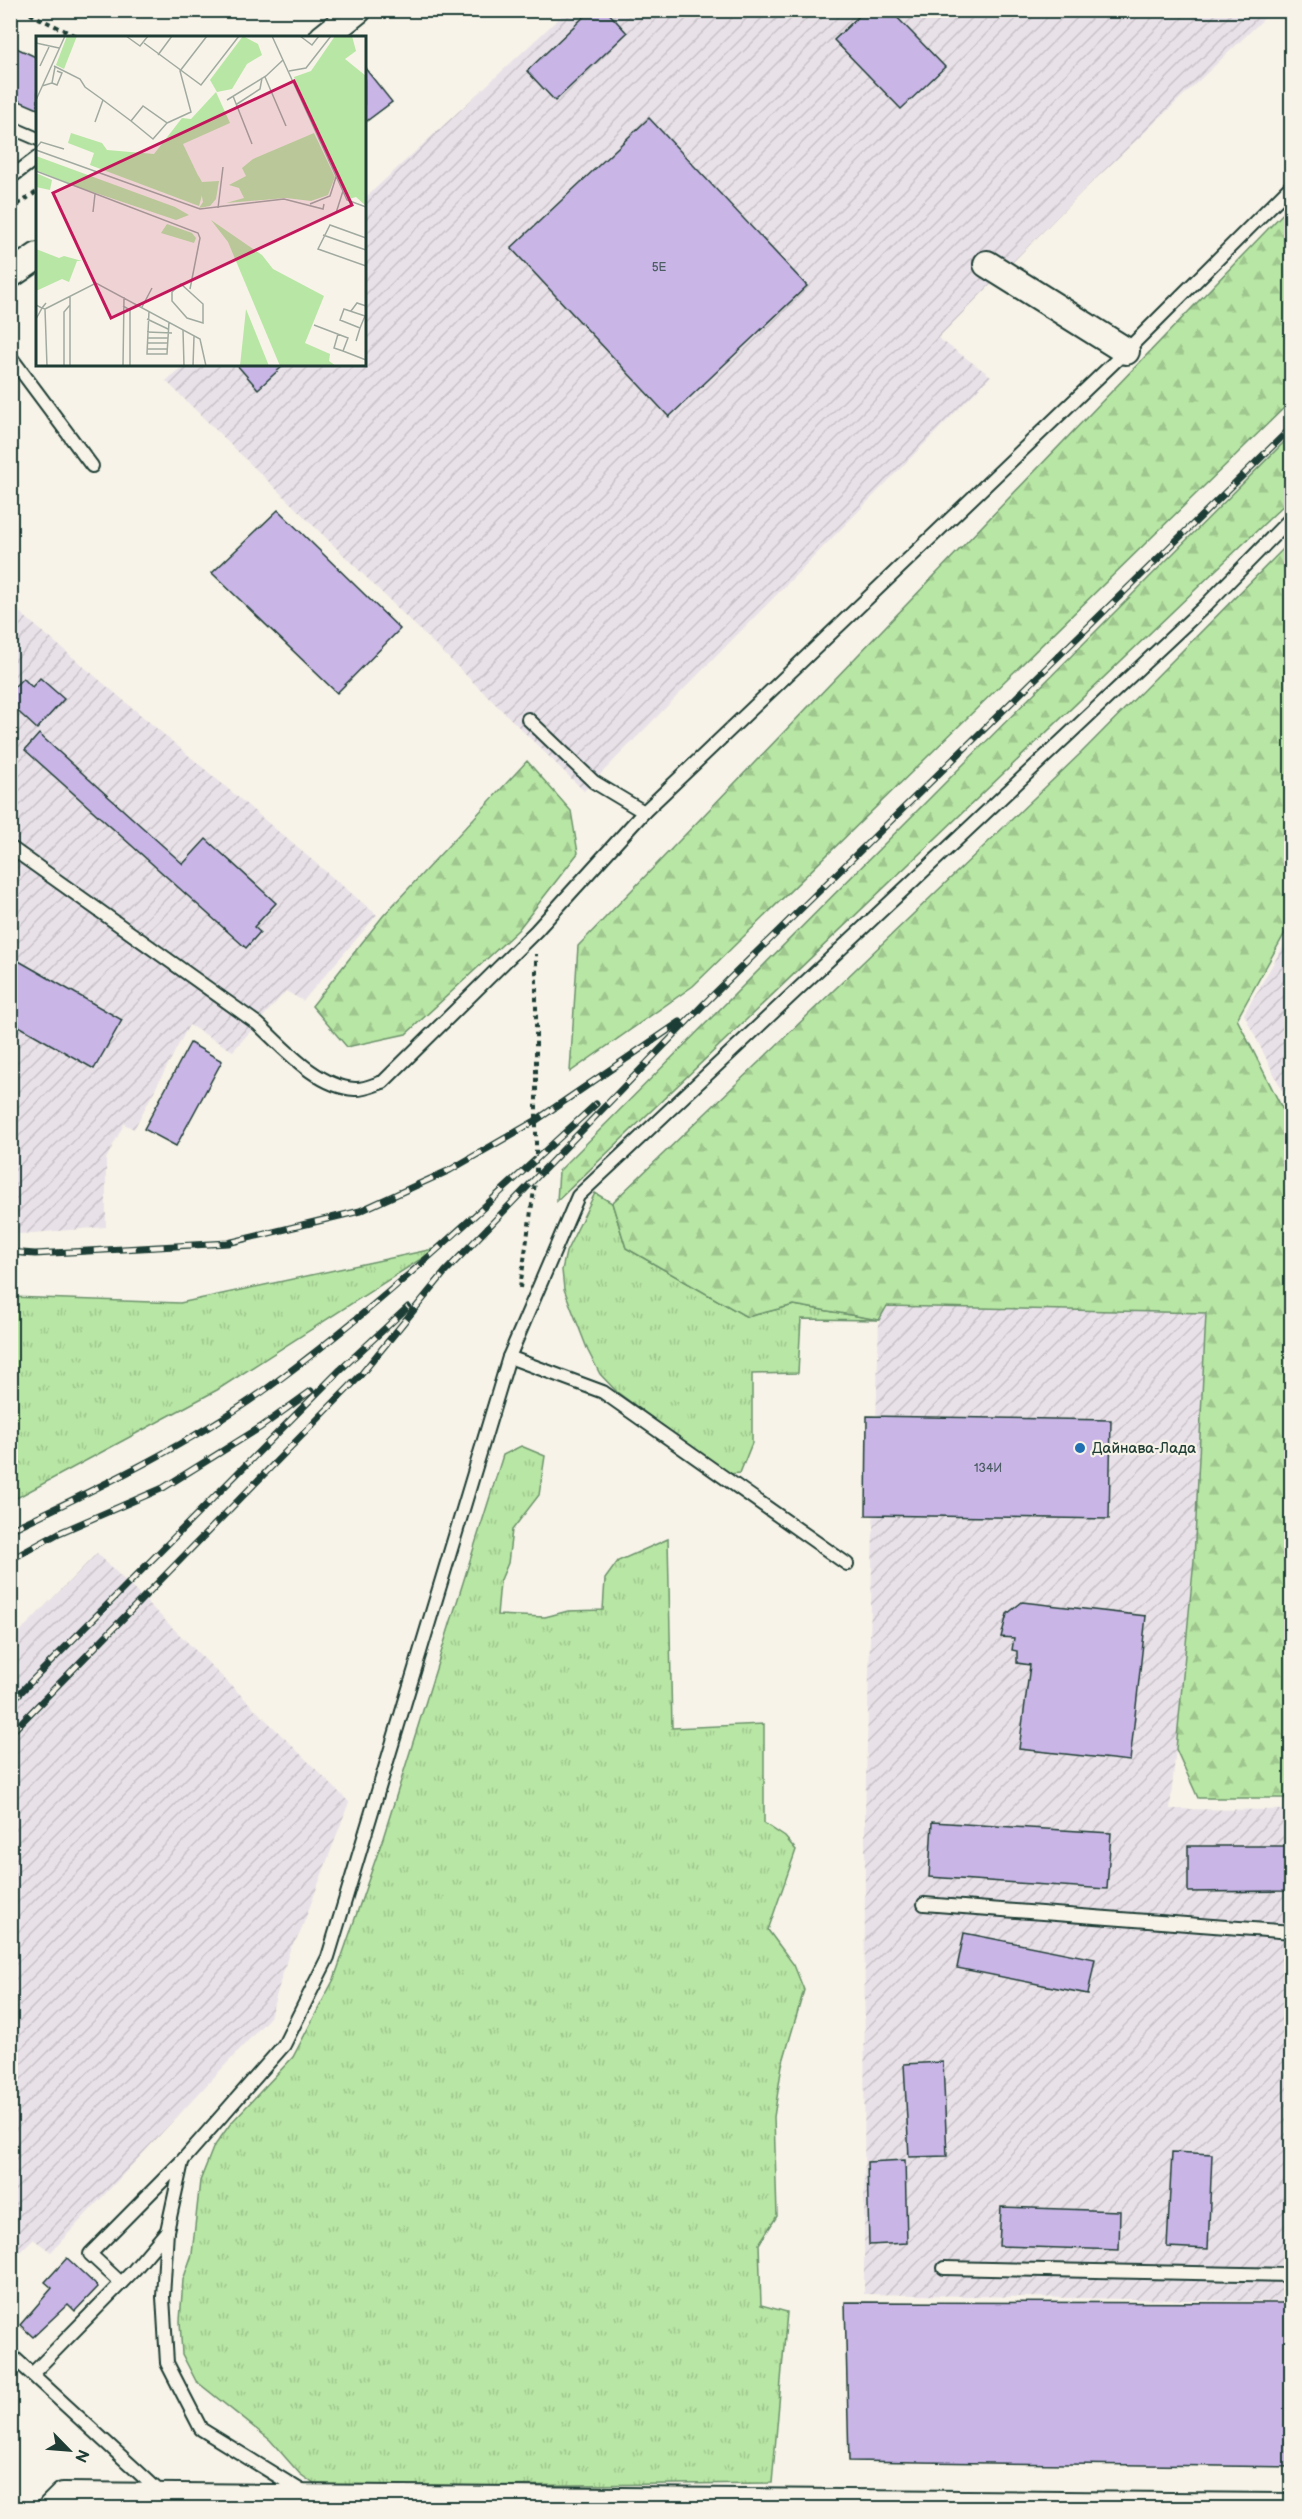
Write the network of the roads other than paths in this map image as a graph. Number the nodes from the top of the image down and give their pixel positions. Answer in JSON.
{"nodes":[{"id":1,"x":358,"y":10,"type":"edge"},
{"id":2,"x":326,"y":36,"type":"edge"},
{"id":3,"x":10,"y":126,"type":"edge"},
{"id":4,"x":36,"y":138,"type":"edge"},
{"id":5,"x":36,"y":158,"type":"edge"},
{"id":6,"x":10,"y":178,"type":"edge"},
{"id":7,"x":1292,"y":185,"type":"edge"},
{"id":8,"x":36,"y":257,"type":"edge"},
{"id":9,"x":987,"y":264,"type":"dead end"},
{"id":10,"x":10,"y":275,"type":"edge"},
{"id":11,"x":1126,"y":351,"type":"junction"},
{"id":12,"x":10,"y":356,"type":"edge"},
{"id":13,"x":92,"y":466,"type":"dead end"},
{"id":14,"x":1292,"y":517,"type":"edge"},
{"id":15,"x":528,"y":720,"type":"dead end"},
{"id":16,"x":644,"y":812,"type":"junction"},
{"id":17,"x":10,"y":847,"type":"edge"},
{"id":18,"x":509,"y":1357,"type":"junction"},
{"id":19,"x":847,"y":1564,"type":"dead end"},
{"id":20,"x":924,"y":1904,"type":"dead end"},
{"id":21,"x":1292,"y":1932,"type":"edge"},
{"id":22,"x":183,"y":2161,"type":"junction"},
{"id":23,"x":166,"y":2231,"type":"junction"},
{"id":24,"x":944,"y":2268,"type":"dead end"},
{"id":25,"x":1292,"y":2275,"type":"edge"},
{"id":26,"x":121,"y":2283,"type":"junction"},
{"id":27,"x":10,"y":2354,"type":"edge"},
{"id":28,"x":32,"y":2374,"type":"junction"},
{"id":29,"x":165,"y":2497,"type":"junction"},
{"id":30,"x":314,"y":2498,"type":"junction"},
{"id":31,"x":1292,"y":2507,"type":"edge"},
{"id":32,"x":51,"y":2508,"type":"edge"}],
"edges":[{"from":1,"to":2,"type":"street"},
{"from":3,"to":4,"type":"lane"},
{"from":5,"to":6,"type":"lane"},
{"from":7,"to":11,"type":"lane"},
{"from":8,"to":10,"type":"street"},
{"from":9,"to":11,"type":"street"},
{"from":11,"to":16,"type":"lane"},
{"from":12,"to":13,"type":"lane"},
{"from":14,"to":18,"type":"lane"},
{"from":15,"to":16,"type":"lane"},
{"from":16,"to":17,"type":"lane"},
{"from":18,"to":19,"type":"lane"},
{"from":18,"to":22,"type":"lane"},
{"from":20,"to":21,"type":"lane"},
{"from":22,"to":23,"type":"lane"},
{"from":22,"to":26,"type":"lane"},
{"from":23,"to":26,"type":"lane"},
{"from":23,"to":30,"type":"lane"},
{"from":24,"to":25,"type":"lane"},
{"from":26,"to":28,"type":"lane"},
{"from":27,"to":28,"type":"lane"},
{"from":28,"to":29,"type":"lane"},
{"from":29,"to":30,"type":"street"},
{"from":29,"to":32,"type":"street"},
{"from":30,"to":31,"type":"street"}]}
